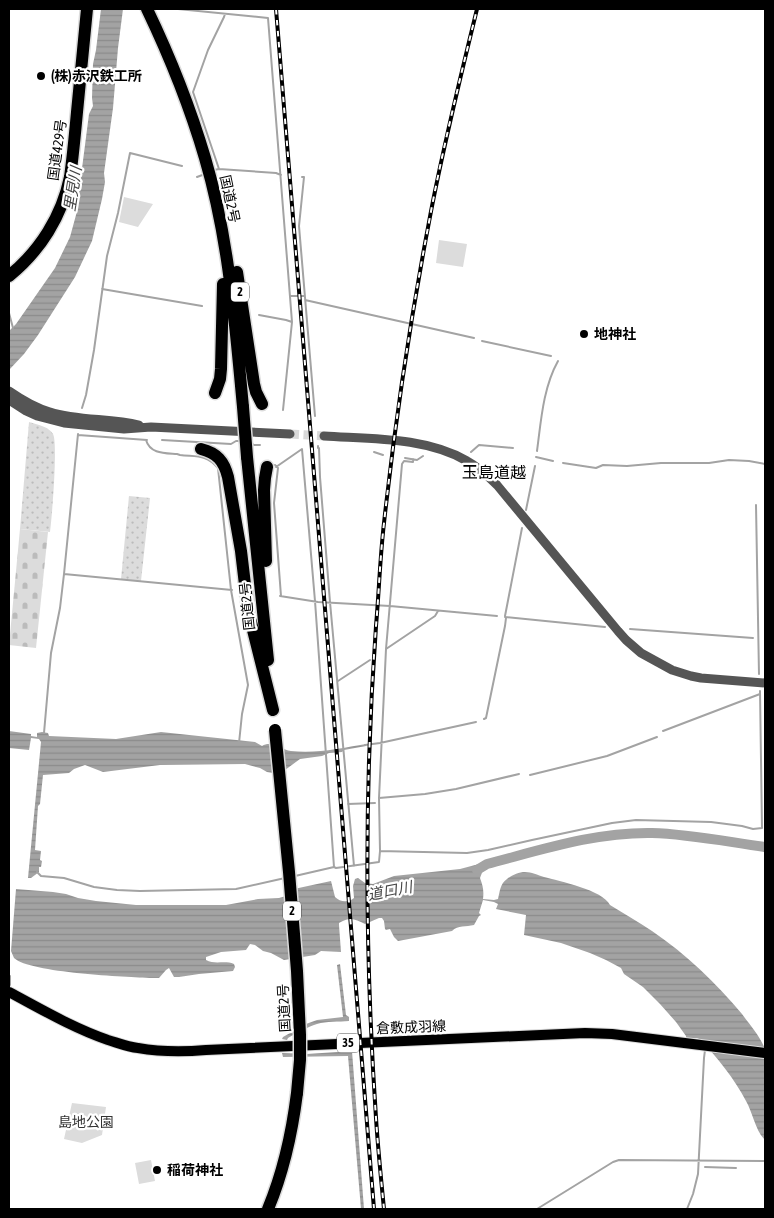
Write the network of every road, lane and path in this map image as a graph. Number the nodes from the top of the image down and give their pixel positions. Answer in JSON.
{"nodes":[{"id":1,"x":87,"y":9,"type":"edge"},
{"id":2,"x":147,"y":9,"type":"edge"},
{"id":3,"x":212,"y":182,"type":"junction"},
{"id":4,"x":223,"y":237,"type":"junction"},
{"id":5,"x":9,"y":276,"type":"edge"},
{"id":6,"x":9,"y":391,"type":"edge"},
{"id":7,"x":215,"y":393,"type":"dead end"},
{"id":8,"x":9,"y":400,"type":"edge"},
{"id":9,"x":262,"y":404,"type":"dead end"},
{"id":10,"x":62,"y":419,"type":"junction"},
{"id":11,"x":290,"y":434,"type":"tunnel mouth"},
{"id":12,"x":324,"y":436,"type":"tunnel mouth"},
{"id":13,"x":200,"y":449,"type":"dead end"},
{"id":14,"x":267,"y":467,"type":"dead end"},
{"id":15,"x":268,"y":666,"type":"junction"},
{"id":16,"x":765,"y":683,"type":"edge"},
{"id":17,"x":273,"y":710,"type":"junction"},
{"id":18,"x":9,"y":992,"type":"edge"},
{"id":19,"x":765,"y":1053,"type":"edge"},
{"id":20,"x":297,"y":1097,"type":"junction"},
{"id":21,"x":278,"y":1182,"type":"junction"},
{"id":22,"x":259,"y":1209,"type":"edge"},
{"id":23,"x":268,"y":1209,"type":"edge"},
{"id":24,"x":274,"y":1209,"type":"edge"}],
"edges":[{"from":1,"to":5,"type":"highway","name":"国道429号"},
{"from":2,"to":3,"type":"highway","name":"国道2号","number":"2"},
{"from":3,"to":4,"type":"highway","name":"国道2号","number":"2"},
{"from":3,"to":9,"type":"highway","number":"2"},
{"from":4,"to":7,"type":"highway","number":"2"},
{"from":4,"to":15,"type":"highway","name":"国道2号","number":"2","bridge":true},
{"from":6,"to":10,"type":"street"},
{"from":8,"to":10,"type":"street"},
{"from":10,"to":11,"type":"street"},
{"from":12,"to":16,"type":"street"},
{"from":13,"to":17,"type":"highway","number":"2"},
{"from":14,"to":15,"type":"highway","number":"2"},
{"from":15,"to":17,"type":"highway","name":"国道2号","number":"2"},
{"from":17,"to":20,"type":"highway","name":"国道2号","number":"2","bridge":true},
{"from":18,"to":19,"type":"main road","name":"倉敷成羽線","number":"35"},
{"from":20,"to":21,"type":"highway","name":"国道2号","number":"2"},
{"from":20,"to":24,"type":"highway"},
{"from":21,"to":22,"type":"highway"},
{"from":21,"to":23,"type":"highway","name":"国道2号","number":"2"}]}
